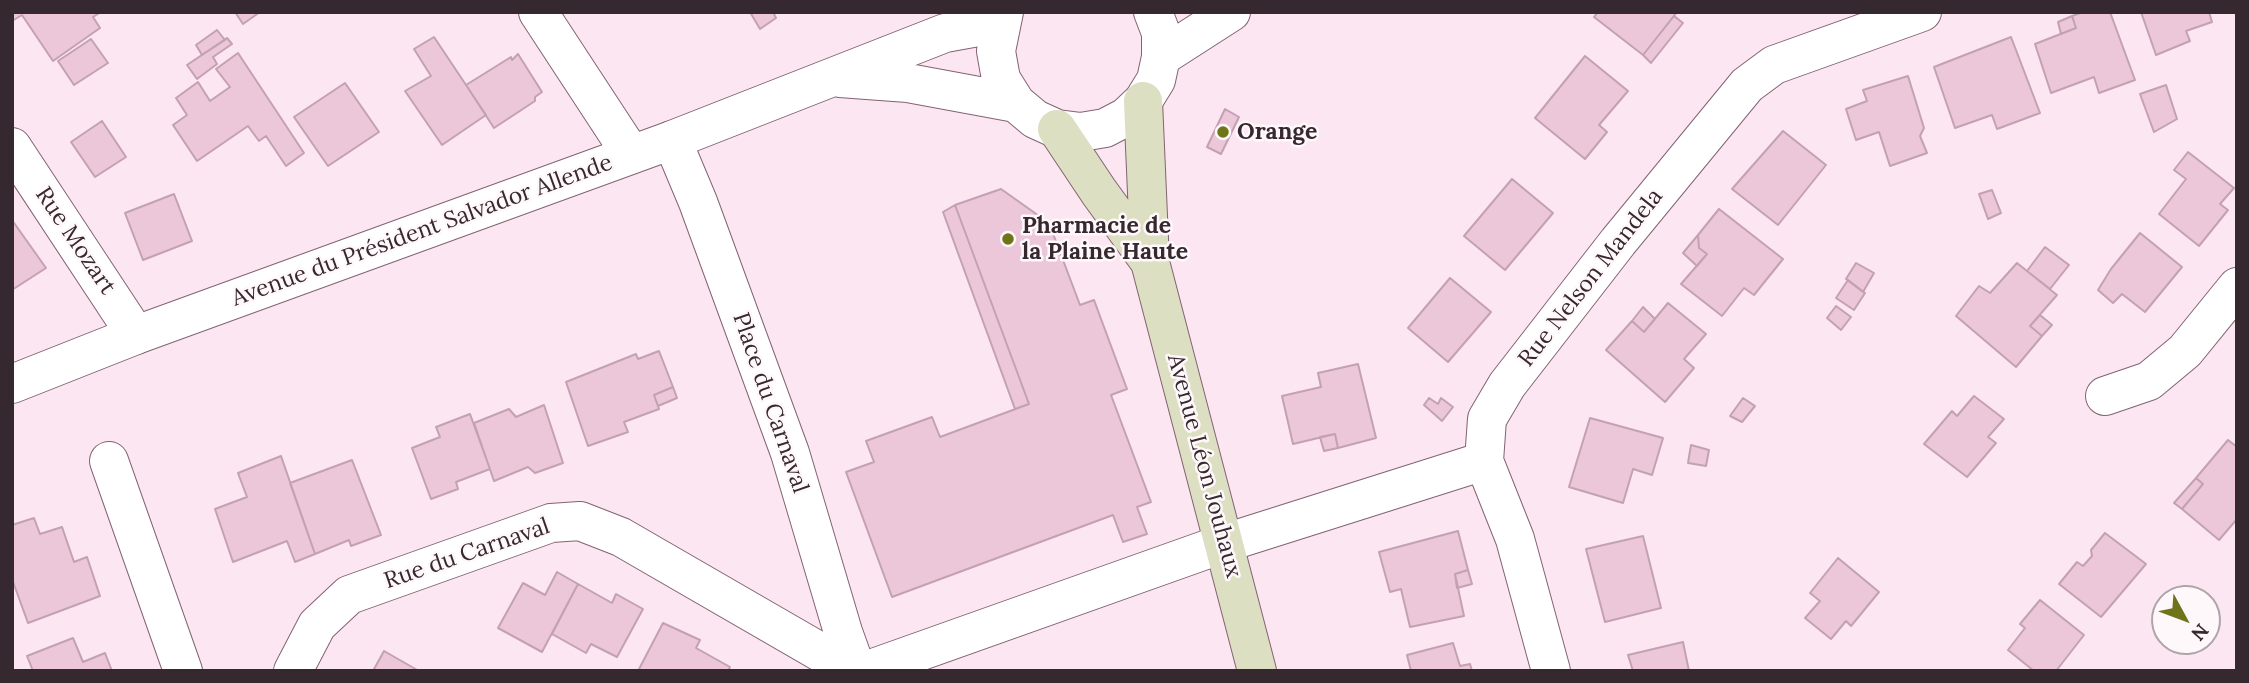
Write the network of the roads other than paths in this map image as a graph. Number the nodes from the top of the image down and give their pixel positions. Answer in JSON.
{"nodes":[{"id":1,"x":538,"y":12,"type":"edge"},
{"id":2,"x":1153,"y":12,"type":"edge"},
{"id":3,"x":1231,"y":12,"type":"edge"},
{"id":4,"x":1922,"y":12,"type":"edge"},
{"id":5,"x":1002,"y":18,"type":"edge"},
{"id":6,"x":1161,"y":57,"type":"junction"},
{"id":7,"x":831,"y":77,"type":"junction"},
{"id":8,"x":1143,"y":102,"type":"junction"},
{"id":9,"x":1016,"y":103,"type":"junction"},
{"id":10,"x":1057,"y":129,"type":"junction"},
{"id":11,"x":672,"y":140,"type":"junction"},
{"id":12,"x":12,"y":147,"type":"edge"},
{"id":13,"x":631,"y":154,"type":"junction"},
{"id":14,"x":1150,"y":262,"type":"junction"},
{"id":15,"x":2237,"y":288,"type":"edge"},
{"id":16,"x":136,"y":335,"type":"junction"},
{"id":17,"x":12,"y":384,"type":"edge"},
{"id":18,"x":2105,"y":396,"type":"dead end"},
{"id":19,"x":109,"y":461,"type":"dead end"},
{"id":20,"x":1484,"y":461,"type":"junction"},
{"id":21,"x":1225,"y":543,"type":"junction"},
{"id":22,"x":183,"y":671,"type":"edge"},
{"id":23,"x":293,"y":671,"type":"edge"},
{"id":24,"x":855,"y":671,"type":"edge"},
{"id":25,"x":865,"y":671,"type":"edge"},
{"id":26,"x":1257,"y":671,"type":"edge"},
{"id":27,"x":1550,"y":671,"type":"edge"}],
"edges":[{"from":1,"to":13,"type":"street"},
{"from":2,"to":6,"type":"street"},
{"from":3,"to":6,"type":"street"},
{"from":4,"to":20,"type":"street","name":"Rue Nelson Mandela"},
{"from":5,"to":7,"type":"street","name":"Avenue du Président Salvador Allende"},
{"from":5,"to":9,"type":"street"},
{"from":6,"to":8,"type":"street"},
{"from":7,"to":9,"type":"street","name":"Avenue du Président Salvador Allende"},
{"from":7,"to":11,"type":"street","name":"Avenue du Président Salvador Allende"},
{"from":8,"to":10,"type":"street"},
{"from":8,"to":14,"type":"main road","name":"Avenue Léon Jouhaux"},
{"from":9,"to":10,"type":"street"},
{"from":10,"to":14,"type":"main road","name":"Avenue Léon Jouhaux"},
{"from":11,"to":13,"type":"street","name":"Avenue du Président Salvador Allende"},
{"from":11,"to":24,"type":"street","name":"Place du Carnaval"},
{"from":12,"to":16,"type":"street","name":"Rue Mozart"},
{"from":13,"to":16,"type":"street","name":"Avenue du Président Salvador Allende"},
{"from":14,"to":21,"type":"main road","name":"Avenue Léon Jouhaux"},
{"from":15,"to":18,"type":"street"},
{"from":16,"to":17,"type":"street","name":"Avenue du Président Salvador Allende"},
{"from":19,"to":22,"type":"street"},
{"from":20,"to":21,"type":"street"},
{"from":20,"to":27,"type":"street","name":"Rue Nelson Mandela"},
{"from":21,"to":25,"type":"street"},
{"from":21,"to":26,"type":"main road","name":"Avenue Léon Jouhaux"},
{"from":23,"to":24,"type":"street","name":"Rue du Carnaval"}]}
